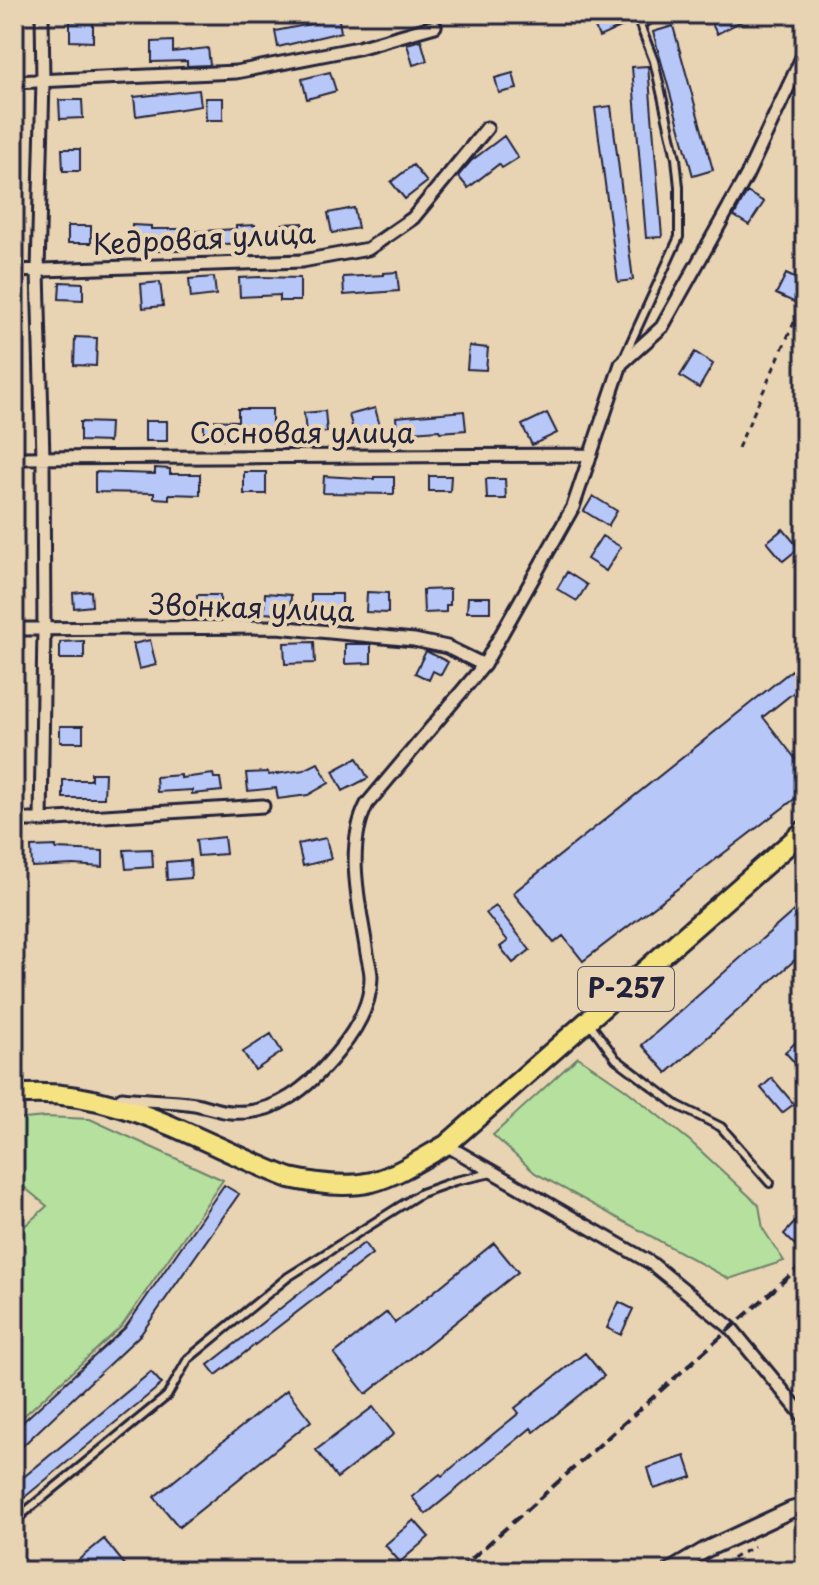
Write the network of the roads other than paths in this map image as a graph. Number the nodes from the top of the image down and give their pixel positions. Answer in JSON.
{"nodes":[{"id":1,"x":42,"y":14,"type":"edge"},
{"id":2,"x":635,"y":14,"type":"edge"},
{"id":3,"x":660,"y":14,"type":"edge"},
{"id":4,"x":640,"y":25,"type":"junction"},
{"id":5,"x":435,"y":26,"type":"dead end"},
{"id":6,"x":805,"y":51,"type":"edge"},
{"id":7,"x":43,"y":81,"type":"junction"},
{"id":8,"x":14,"y":82,"type":"edge"},
{"id":9,"x":487,"y":128,"type":"dead end"},
{"id":10,"x":14,"y":271,"type":"edge"},
{"id":11,"x":38,"y":271,"type":"junction"},
{"id":12,"x":621,"y":364,"type":"junction"},
{"id":13,"x":591,"y":455,"type":"junction"},
{"id":14,"x":14,"y":458,"type":"edge"},
{"id":15,"x":43,"y":458,"type":"junction"},
{"id":16,"x":14,"y":629,"type":"edge"},
{"id":17,"x":44,"y":629,"type":"junction"},
{"id":18,"x":484,"y":665,"type":"junction"},
{"id":19,"x":263,"y":806,"type":"dead end"},
{"id":20,"x":14,"y":820,"type":"edge"},
{"id":21,"x":41,"y":820,"type":"junction"},
{"id":22,"x":805,"y":830,"type":"edge"},
{"id":23,"x":589,"y":1022,"type":"junction"},
{"id":24,"x":14,"y":1095,"type":"edge"},
{"id":25,"x":114,"y":1104,"type":"junction"},
{"id":26,"x":446,"y":1145,"type":"junction"},
{"id":27,"x":493,"y":1172,"type":"junction"},
{"id":28,"x":770,"y":1183,"type":"dead end"},
{"id":29,"x":805,"y":1418,"type":"edge"},
{"id":30,"x":805,"y":1506,"type":"edge"},
{"id":31,"x":14,"y":1521,"type":"edge"},
{"id":32,"x":670,"y":1571,"type":"edge"}],
"edges":[{"from":1,"to":7,"type":"street"},
{"from":2,"to":4,"type":"lane"},
{"from":3,"to":4,"type":"lane"},
{"from":4,"to":12,"type":"lane"},
{"from":5,"to":7,"type":"street"},
{"from":6,"to":12,"type":"street"},
{"from":7,"to":8,"type":"street"},
{"from":7,"to":11,"type":"street"},
{"from":9,"to":11,"type":"street","name":"Кедровая улица"},
{"from":10,"to":11,"type":"street","name":"Кедровая улица"},
{"from":11,"to":15,"type":"street"},
{"from":12,"to":13,"type":"lane"},
{"from":13,"to":15,"type":"street","name":"Сосновая улица"},
{"from":13,"to":18,"type":"street"},
{"from":14,"to":15,"type":"street","name":"Сосновая улица"},
{"from":15,"to":17,"type":"street"},
{"from":16,"to":17,"type":"street","name":"Звонкая улица"},
{"from":17,"to":18,"type":"street","name":"Звонкая улица"},
{"from":17,"to":21,"type":"street"},
{"from":18,"to":25,"type":"street"},
{"from":19,"to":21,"type":"street"},
{"from":20,"to":21,"type":"street"},
{"from":22,"to":23,"type":"highway","number":"Р-257"},
{"from":23,"to":26,"type":"highway","number":"Р-257"},
{"from":23,"to":28,"type":"lane"},
{"from":24,"to":25,"type":"highway","number":"Р-257"},
{"from":25,"to":26,"type":"highway","number":"Р-257"},
{"from":26,"to":27,"type":"street"},
{"from":27,"to":29,"type":"street"},
{"from":27,"to":31,"type":"lane"},
{"from":30,"to":32,"type":"street"}]}
